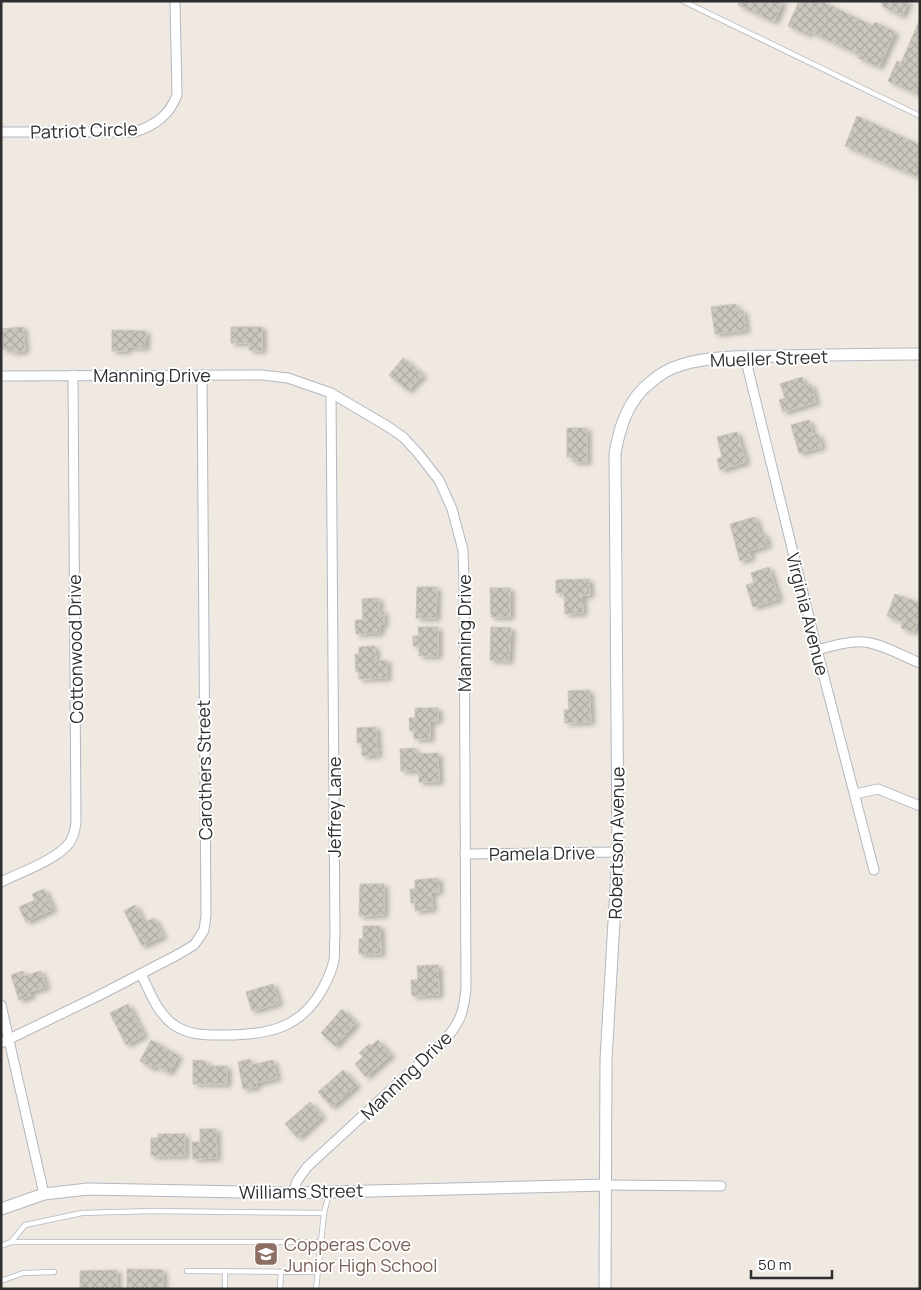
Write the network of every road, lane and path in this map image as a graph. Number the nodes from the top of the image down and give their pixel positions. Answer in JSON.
{"nodes":[{"id":1,"x":175,"y":1,"type":"edge"},
{"id":2,"x":683,"y":1,"type":"edge"},
{"id":3,"x":920,"y":116,"type":"edge"},
{"id":4,"x":1,"y":132,"type":"edge"},
{"id":5,"x":920,"y":354,"type":"edge"},
{"id":6,"x":745,"y":357,"type":"junction"},
{"id":7,"x":72,"y":375,"type":"junction"},
{"id":8,"x":202,"y":375,"type":"junction"},
{"id":9,"x":1,"y":376,"type":"edge"},
{"id":10,"x":331,"y":393,"type":"junction"},
{"id":11,"x":633,"y":401,"type":"joint"},
{"id":12,"x":817,"y":650,"type":"junction"},
{"id":13,"x":920,"y":663,"type":"edge"},
{"id":14,"x":855,"y":794,"type":"junction"},
{"id":15,"x":920,"y":806,"type":"edge"},
{"id":16,"x":618,"y":852,"type":"junction"},
{"id":17,"x":465,"y":854,"type":"junction"},
{"id":18,"x":874,"y":870,"type":"dead end"},
{"id":19,"x":1,"y":882,"type":"edge"},
{"id":20,"x":141,"y":974,"type":"junction"},
{"id":21,"x":1,"y":1005,"type":"edge"},
{"id":22,"x":5,"y":1041,"type":"edge"},
{"id":23,"x":605,"y":1185,"type":"junction"},
{"id":24,"x":721,"y":1186,"type":"dead end"},
{"id":25,"x":330,"y":1191,"type":"junction"},
{"id":26,"x":293,"y":1193,"type":"junction"},
{"id":27,"x":44,"y":1194,"type":"junction"},
{"id":28,"x":1,"y":1209,"type":"edge"},
{"id":29,"x":324,"y":1213,"type":"junction"},
{"id":30,"x":11,"y":1242,"type":"junction"},
{"id":31,"x":321,"y":1242,"type":"junction"},
{"id":32,"x":1,"y":1246,"type":"edge"},
{"id":33,"x":187,"y":1271,"type":"dead end"},
{"id":34,"x":54,"y":1272,"type":"dead end"},
{"id":35,"x":225,"y":1272,"type":"junction"},
{"id":36,"x":281,"y":1272,"type":"junction"},
{"id":37,"x":318,"y":1272,"type":"junction"},
{"id":38,"x":1,"y":1281,"type":"edge"},
{"id":39,"x":225,"y":1289,"type":"edge"},
{"id":40,"x":280,"y":1289,"type":"edge"},
{"id":41,"x":316,"y":1289,"type":"edge"},
{"id":42,"x":605,"y":1289,"type":"edge"}],
"edges":[{"from":1,"to":4,"type":"street","name":"Patriot Circle"},
{"from":2,"to":3,"type":"lane"},
{"from":5,"to":6,"type":"street","name":"Mueller Street"},
{"from":6,"to":11,"type":"street","name":"Mueller Street"},
{"from":6,"to":12,"type":"street","name":"Virginia Avenue"},
{"from":7,"to":8,"type":"street","name":"Manning Drive"},
{"from":7,"to":9,"type":"street","name":"Manning Drive"},
{"from":7,"to":19,"type":"street","name":"Cottonwood Drive"},
{"from":8,"to":10,"type":"street","name":"Manning Drive"},
{"from":8,"to":20,"type":"street","name":"Carothers Street"},
{"from":10,"to":17,"type":"street","name":"Manning Drive"},
{"from":10,"to":20,"type":"street","name":"Jeffrey Lane"},
{"from":11,"to":16,"type":"street","name":"Robertson Avenue"},
{"from":12,"to":13,"type":"street"},
{"from":12,"to":14,"type":"street","name":"Virginia Avenue"},
{"from":14,"to":15,"type":"street"},
{"from":14,"to":18,"type":"street","name":"Virginia Avenue"},
{"from":16,"to":17,"type":"street","name":"Pamela Drive"},
{"from":16,"to":23,"type":"street","name":"Robertson Avenue"},
{"from":17,"to":26,"type":"street","name":"Manning Drive"},
{"from":20,"to":22,"type":"street","name":"Carothers Street"},
{"from":21,"to":22,"type":"street"},
{"from":22,"to":27,"type":"street"},
{"from":23,"to":24,"type":"street"},
{"from":23,"to":25,"type":"street","name":"Williams Street"},
{"from":23,"to":42,"type":"street","name":"Robertson Avenue"},
{"from":25,"to":26,"type":"street","name":"Williams Street"},
{"from":25,"to":29,"type":"lane"},
{"from":26,"to":27,"type":"street","name":"Williams Street"},
{"from":27,"to":28,"type":"street","name":"Williams Street"},
{"from":29,"to":30,"type":"lane"},
{"from":29,"to":31,"type":"lane"},
{"from":30,"to":31,"type":"lane"},
{"from":30,"to":32,"type":"lane"},
{"from":31,"to":37,"type":"lane"},
{"from":33,"to":35,"type":"lane"},
{"from":34,"to":38,"type":"lane"},
{"from":35,"to":36,"type":"lane"},
{"from":35,"to":39,"type":"lane"},
{"from":36,"to":37,"type":"lane"},
{"from":36,"to":40,"type":"lane"},
{"from":37,"to":41,"type":"lane"}]}
